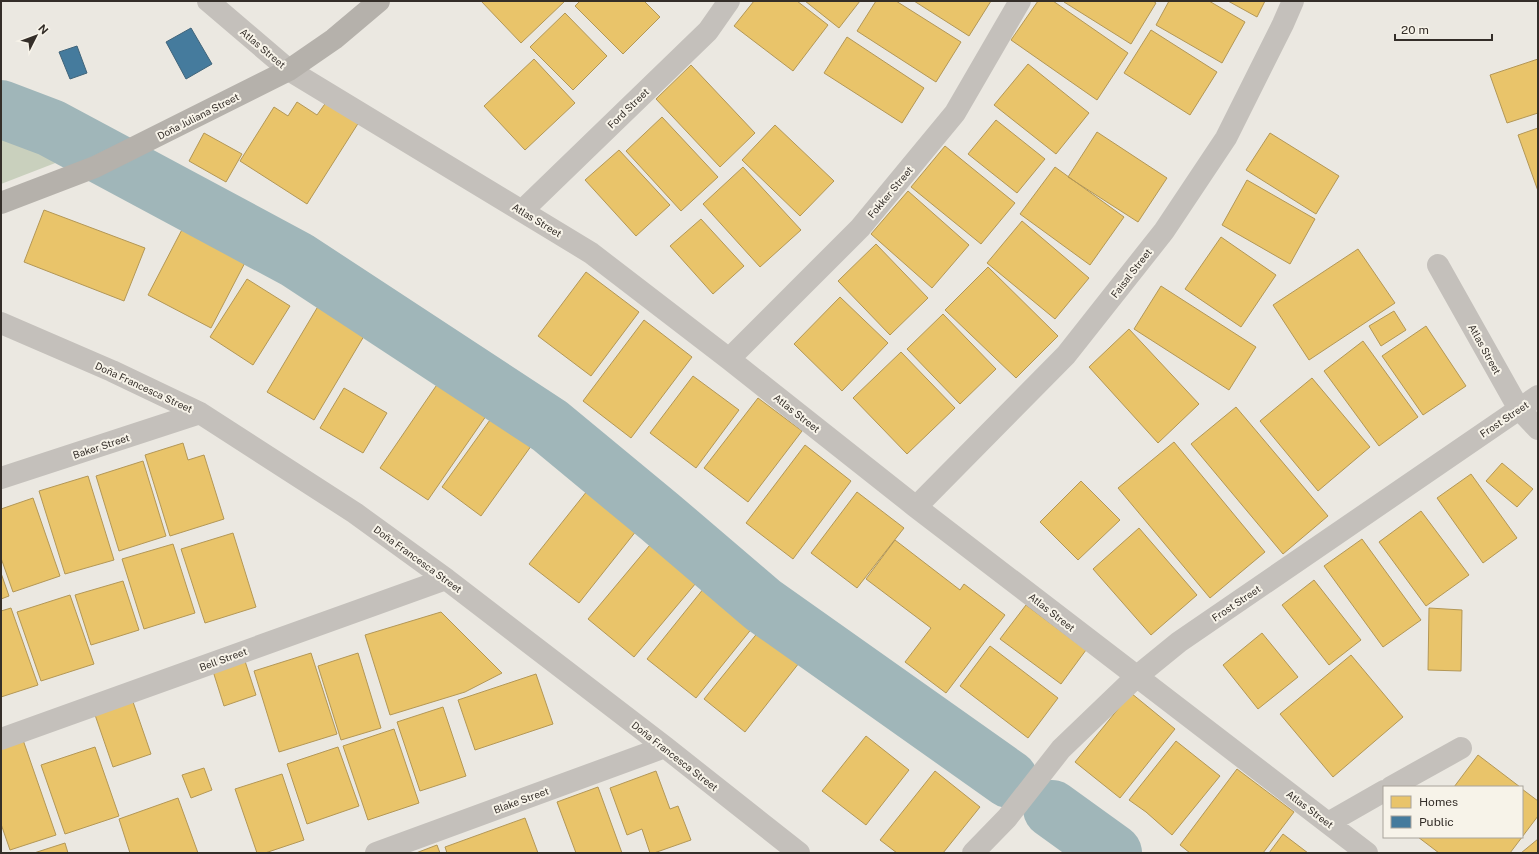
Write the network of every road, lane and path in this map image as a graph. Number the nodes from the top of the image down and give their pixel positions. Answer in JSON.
{"nodes":[{"id":1,"x":208,"y":1,"type":"edge"},
{"id":2,"x":379,"y":1,"type":"edge"},
{"id":3,"x":729,"y":1,"type":"edge"},
{"id":4,"x":1020,"y":1,"type":"edge"},
{"id":5,"x":1293,"y":1,"type":"edge"},
{"id":6,"x":289,"y":70,"type":"junction"},
{"id":7,"x":1,"y":203,"type":"edge"},
{"id":8,"x":522,"y":211,"type":"junction"},
{"id":9,"x":1438,"y":264,"type":"dead end"},
{"id":10,"x":1,"y":323,"type":"edge"},
{"id":11,"x":729,"y":359,"type":"junction"},
{"id":12,"x":1538,"y":396,"type":"edge"},
{"id":13,"x":1519,"y":409,"type":"junction"},
{"id":14,"x":200,"y":413,"type":"junction"},
{"id":15,"x":1538,"y":429,"type":"edge"},
{"id":16,"x":1,"y":478,"type":"edge"},
{"id":17,"x":916,"y":507,"type":"junction"},
{"id":18,"x":446,"y":579,"type":"junction"},
{"id":19,"x":1136,"y":677,"type":"junction"},
{"id":20,"x":1,"y":739,"type":"edge"},
{"id":21,"x":665,"y":747,"type":"junction"},
{"id":22,"x":1461,"y":748,"type":"dead end"},
{"id":23,"x":1393,"y":786,"type":"edge"},
{"id":24,"x":1383,"y":792,"type":"edge"},
{"id":25,"x":1328,"y":823,"type":"junction"},
{"id":26,"x":376,"y":853,"type":"edge"},
{"id":27,"x":798,"y":853,"type":"edge"},
{"id":28,"x":973,"y":853,"type":"edge"},
{"id":29,"x":1367,"y":853,"type":"edge"}],
"edges":[{"from":1,"to":6,"type":"street","name":"Atlas Street"},
{"from":2,"to":6,"type":"street","name":"Doña Juliana Street"},
{"from":3,"to":8,"type":"street","name":"Ford Street"},
{"from":4,"to":11,"type":"street","name":"Fokker Street"},
{"from":5,"to":17,"type":"street","name":"Faisal Street"},
{"from":6,"to":7,"type":"street","name":"Doña Juliana Street"},
{"from":6,"to":8,"type":"street","name":"Atlas Street"},
{"from":8,"to":11,"type":"street","name":"Atlas Street"},
{"from":9,"to":13,"type":"street","name":"Atlas Street"},
{"from":10,"to":14,"type":"street","name":"Doña Francesca Street"},
{"from":11,"to":17,"type":"street","name":"Atlas Street"},
{"from":12,"to":13,"type":"street","name":"Frost Street"},
{"from":13,"to":15,"type":"street","name":"Atlas Street"},
{"from":13,"to":19,"type":"street","name":"Frost Street"},
{"from":14,"to":16,"type":"street","name":"Baker Street"},
{"from":14,"to":18,"type":"street","name":"Doña Francesca Street"},
{"from":17,"to":19,"type":"street","name":"Atlas Street"},
{"from":18,"to":20,"type":"street","name":"Bell Street"},
{"from":18,"to":21,"type":"street","name":"Doña Francesca Street"},
{"from":19,"to":25,"type":"street","name":"Atlas Street"},
{"from":19,"to":28,"type":"street","name":"Frost Street"},
{"from":21,"to":26,"type":"street","name":"Blake Street"},
{"from":21,"to":27,"type":"street","name":"Doña Francesca Street"},
{"from":22,"to":23,"type":"street"},
{"from":24,"to":25,"type":"street"},
{"from":25,"to":29,"type":"street","name":"Atlas Street"}]}
